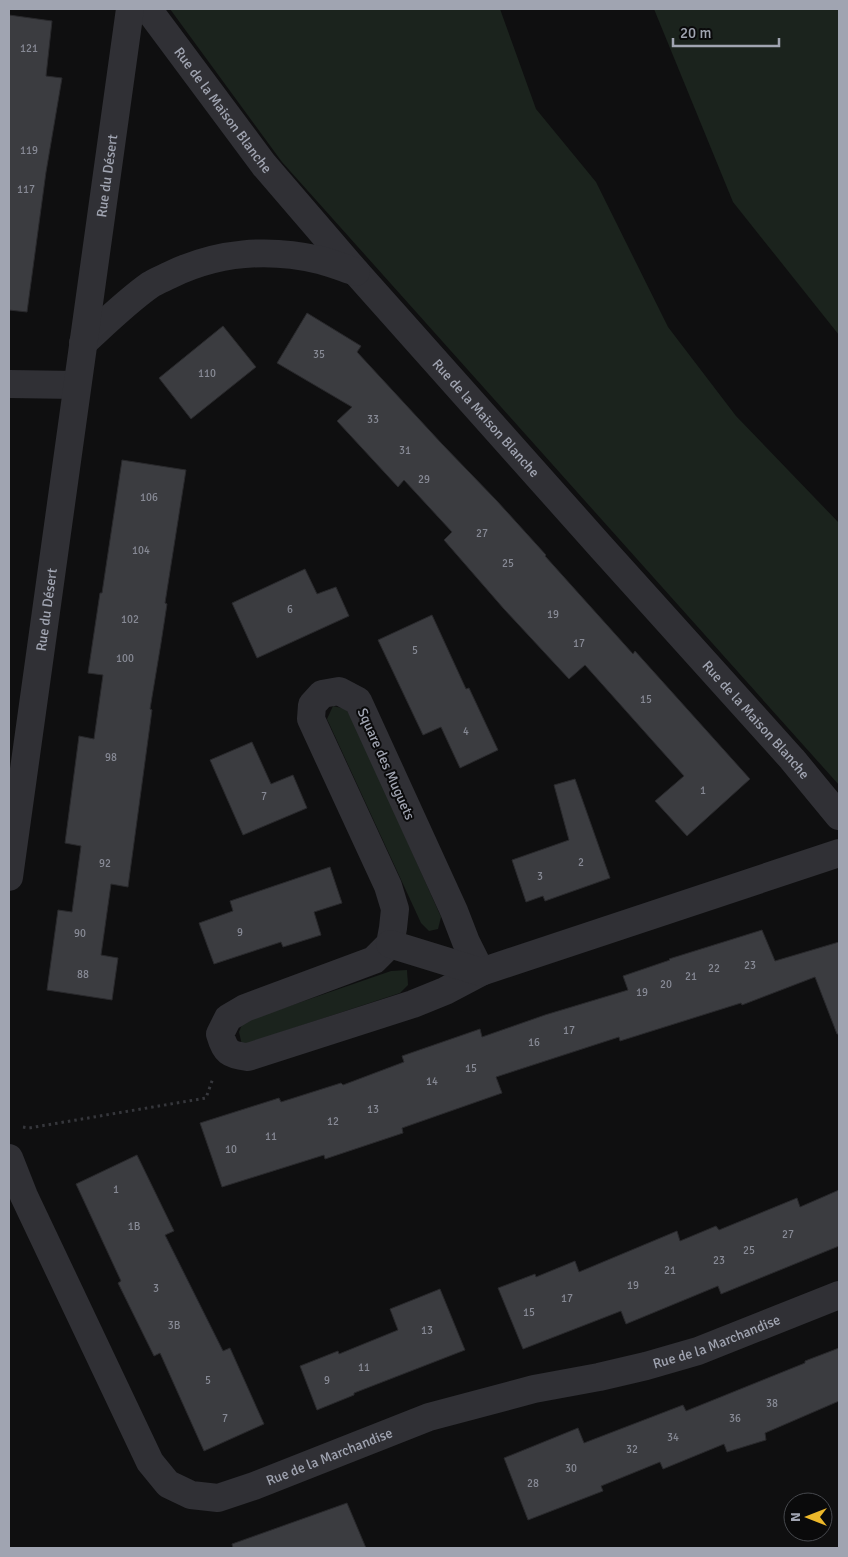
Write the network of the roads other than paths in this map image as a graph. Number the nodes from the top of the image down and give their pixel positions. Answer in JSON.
{"nodes":[{"id":1,"x":130,"y":9,"type":"edge"},
{"id":2,"x":148,"y":9,"type":"edge"},
{"id":3,"x":356,"y":272,"type":"junction"},
{"id":4,"x":83,"y":343,"type":"junction"},
{"id":5,"x":9,"y":384,"type":"edge"},
{"id":6,"x":77,"y":386,"type":"junction"},
{"id":7,"x":839,"y":816,"type":"edge"},
{"id":8,"x":839,"y":853,"type":"edge"},
{"id":9,"x":9,"y":877,"type":"edge"},
{"id":10,"x":390,"y":944,"type":"junction"},
{"id":11,"x":481,"y":972,"type":"junction"},
{"id":12,"x":9,"y":1158,"type":"edge"},
{"id":13,"x":839,"y":1295,"type":"edge"}],
"edges":[{"from":1,"to":4,"type":"street","name":"Rue du Désert"},
{"from":2,"to":3,"type":"street","name":"Rue de la Maison Blanche"},
{"from":3,"to":4,"type":"street"},
{"from":3,"to":7,"type":"street","name":"Rue de la Maison Blanche"},
{"from":4,"to":6,"type":"street","name":"Rue du Désert"},
{"from":5,"to":6,"type":"street"},
{"from":6,"to":9,"type":"street","name":"Rue du Désert"},
{"from":8,"to":11,"type":"street"},
{"from":10,"to":11,"type":"street"},
{"from":10,"to":11,"type":"street"},
{"from":10,"to":11,"type":"street","name":"Square des Muguets"},
{"from":12,"to":13,"type":"street","name":"Rue de la Marchandise"}]}
